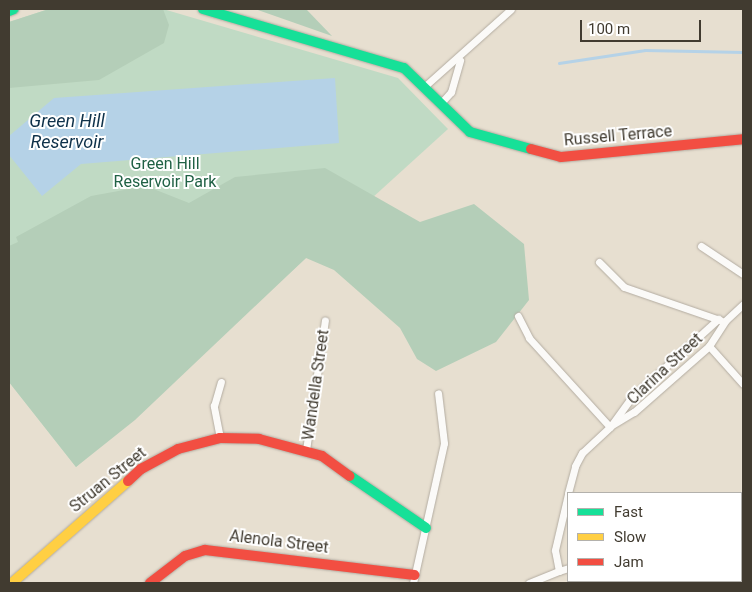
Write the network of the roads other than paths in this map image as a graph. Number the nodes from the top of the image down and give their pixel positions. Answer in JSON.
{"nodes":[{"id":1,"x":14,"y":9,"type":"edge"},
{"id":2,"x":203,"y":9,"type":"edge"},
{"id":3,"x":509,"y":9,"type":"edge"},
{"id":4,"x":9,"y":11,"type":"edge"},
{"id":5,"x":470,"y":46,"type":"junction"},
{"id":6,"x":425,"y":86,"type":"junction"},
{"id":7,"x":440,"y":104,"type":"junction"},
{"id":8,"x":743,"y":139,"type":"edge"},
{"id":9,"x":701,"y":246,"type":"dead end"},
{"id":10,"x":599,"y":262,"type":"dead end"},
{"id":11,"x":743,"y":274,"type":"edge"},
{"id":12,"x":743,"y":304,"type":"edge"},
{"id":13,"x":518,"y":316,"type":"dead end"},
{"id":14,"x":325,"y":320,"type":"dead end"},
{"id":15,"x":721,"y":320,"type":"junction"},
{"id":16,"x":709,"y":346,"type":"junction"},
{"id":17,"x":221,"y":382,"type":"dead end"},
{"id":18,"x":743,"y":384,"type":"edge"},
{"id":19,"x":438,"y":393,"type":"dead end"},
{"id":20,"x":610,"y":427,"type":"junction"},
{"id":21,"x":220,"y":438,"type":"junction"},
{"id":22,"x":306,"y":450,"type":"junction"},
{"id":23,"x":569,"y":492,"type":"edge"},
{"id":24,"x":567,"y":498,"type":"edge"},
{"id":25,"x":426,"y":528,"type":"junction"},
{"id":26,"x":567,"y":568,"type":"edge"},
{"id":27,"x":559,"y":571,"type":"junction"},
{"id":28,"x":414,"y":579,"type":"edge"},
{"id":29,"x":12,"y":583,"type":"edge"},
{"id":30,"x":150,"y":583,"type":"edge"},
{"id":31,"x":529,"y":583,"type":"edge"}],
"edges":[{"from":1,"to":4,"type":"street"},
{"from":2,"to":6,"type":"street","name":"Russell Terrace"},
{"from":3,"to":5,"type":"street"},
{"from":5,"to":6,"type":"street"},
{"from":5,"to":7,"type":"street"},
{"from":6,"to":7,"type":"street","name":"Russell Terrace"},
{"from":7,"to":8,"type":"street","name":"Russell Terrace"},
{"from":9,"to":11,"type":"street"},
{"from":10,"to":15,"type":"street"},
{"from":12,"to":15,"type":"street","name":"Clarina Street"},
{"from":13,"to":20,"type":"street"},
{"from":14,"to":22,"type":"street","name":"Wandella Street"},
{"from":15,"to":16,"type":"street","name":"Clarina Street"},
{"from":15,"to":20,"type":"street","name":"Clarina Street"},
{"from":16,"to":18,"type":"street"},
{"from":16,"to":20,"type":"street","name":"Clarina Street"},
{"from":17,"to":21,"type":"street"},
{"from":19,"to":25,"type":"street"},
{"from":20,"to":23,"type":"street","name":"Clarina Street"},
{"from":21,"to":22,"type":"street","name":"Struan Street"},
{"from":21,"to":29,"type":"street","name":"Struan Street"},
{"from":22,"to":25,"type":"street","name":"Struan Street"},
{"from":24,"to":27,"type":"street","name":"Clarina Street"},
{"from":25,"to":28,"type":"street"},
{"from":26,"to":27,"type":"street"},
{"from":27,"to":31,"type":"street"},
{"from":28,"to":30,"type":"street","name":"Alenola Street"}]}
